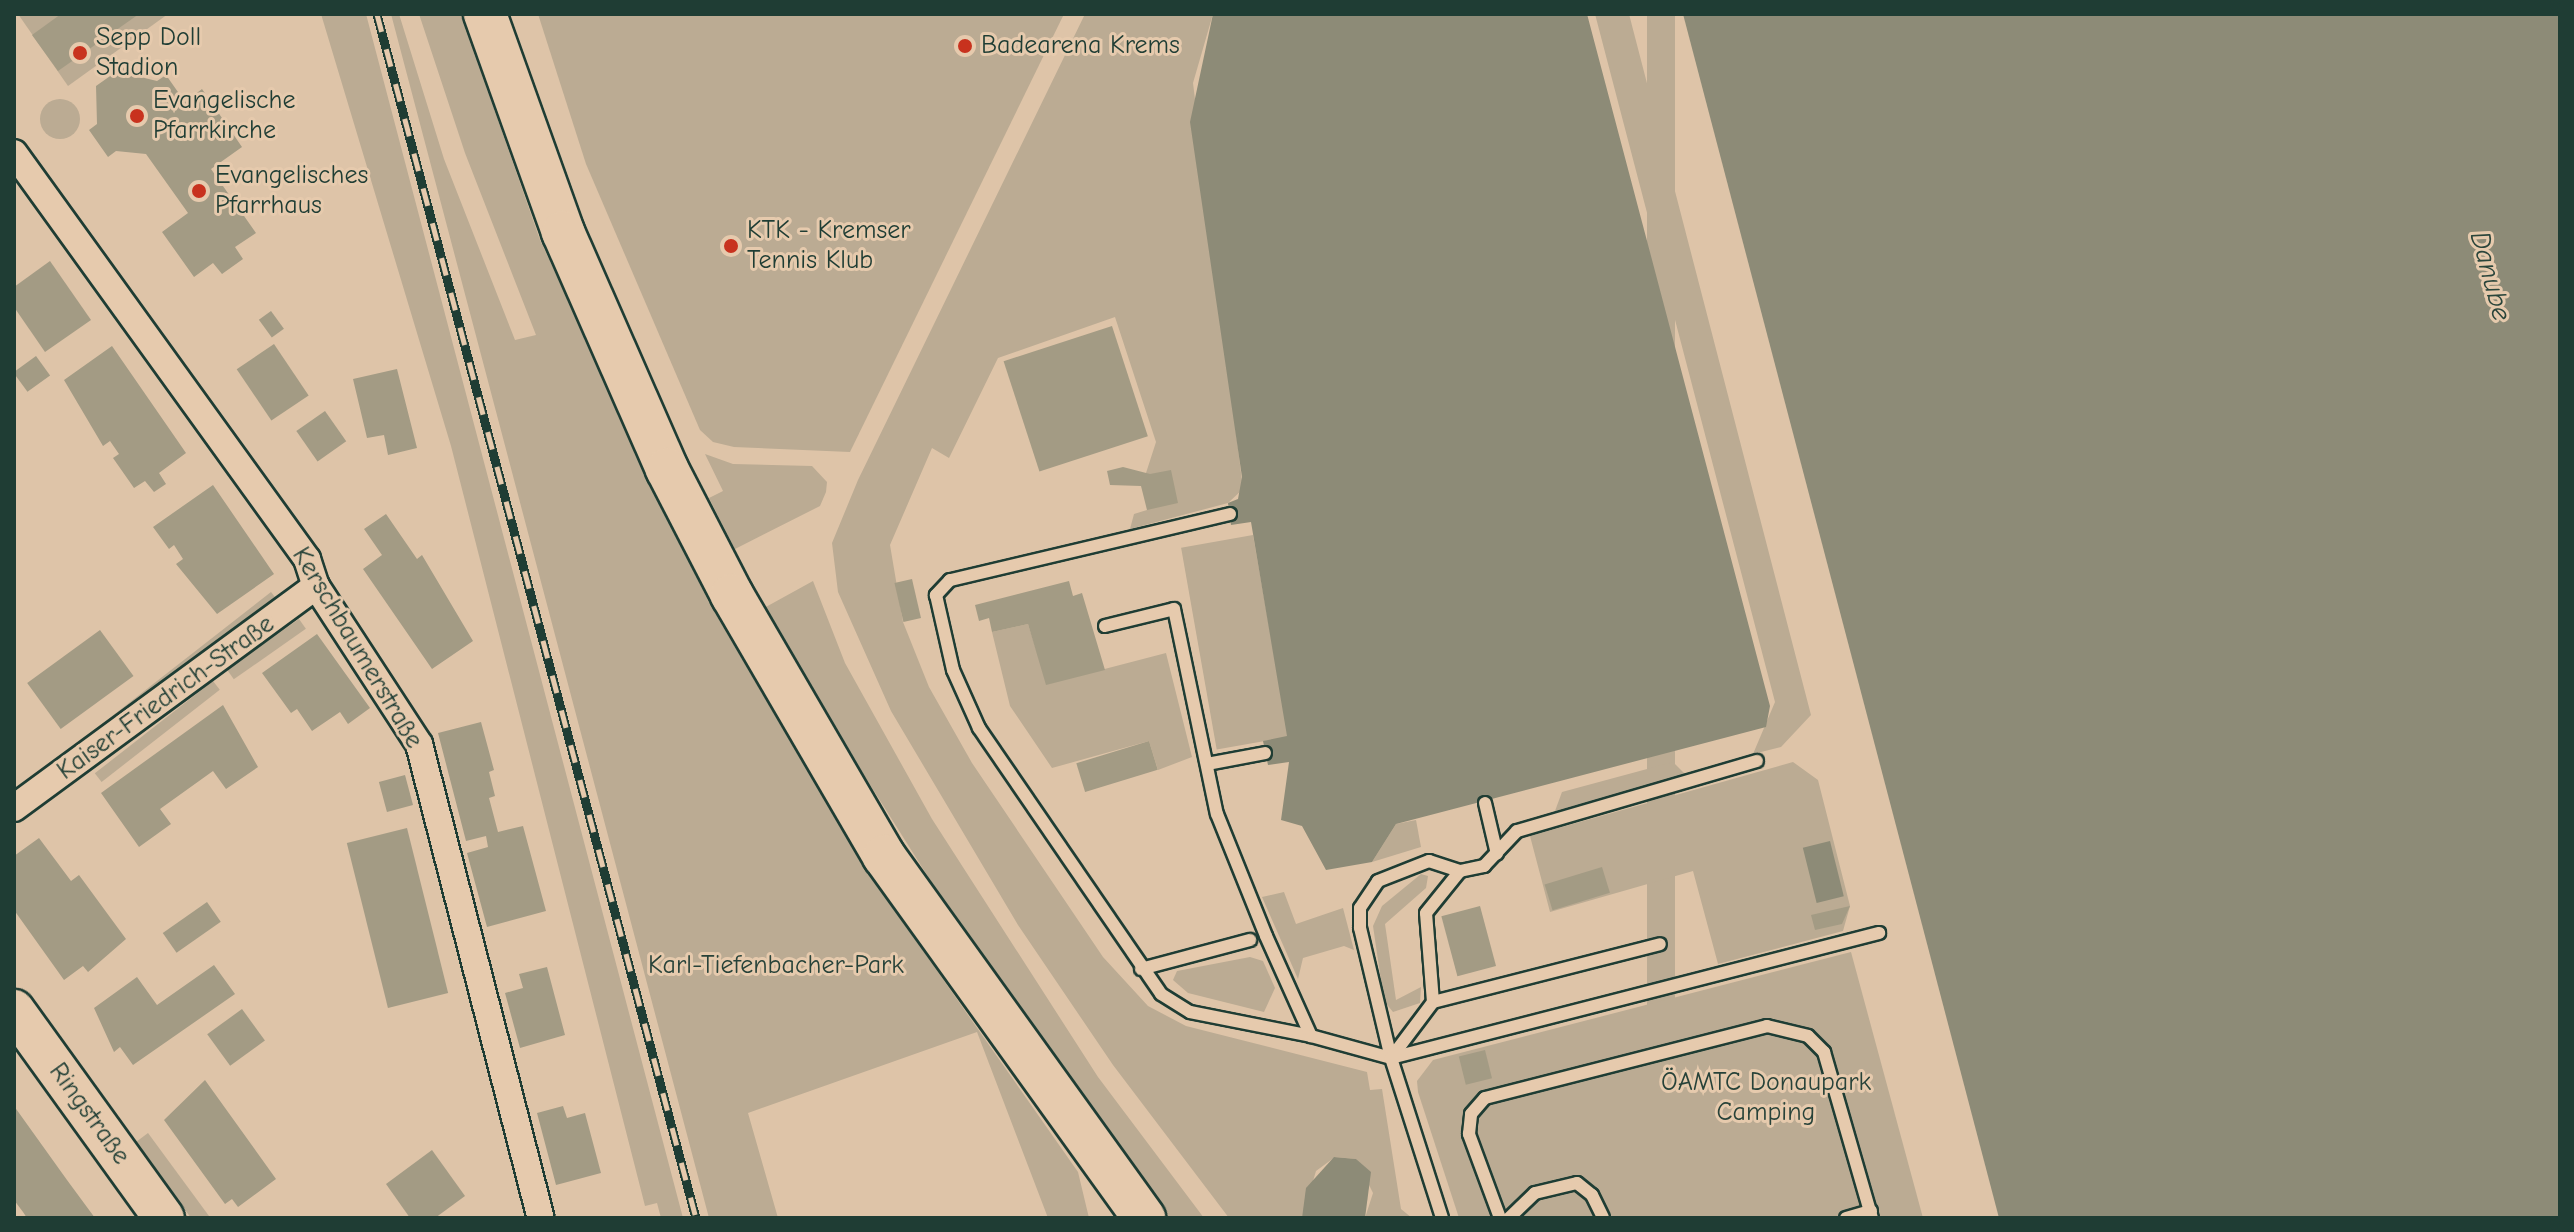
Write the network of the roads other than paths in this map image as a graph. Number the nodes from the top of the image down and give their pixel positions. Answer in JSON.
{"nodes":[{"id":1,"x":485,"y":14,"type":"edge"},
{"id":2,"x":14,"y":153,"type":"edge"},
{"id":3,"x":1230,"y":514,"type":"dead end"},
{"id":4,"x":316,"y":586,"type":"junction"},
{"id":5,"x":1105,"y":626,"type":"dead end"},
{"id":6,"x":1265,"y":753,"type":"dead end"},
{"id":7,"x":1757,"y":761,"type":"dead end"},
{"id":8,"x":1207,"y":764,"type":"junction"},
{"id":9,"x":1485,"y":803,"type":"dead end"},
{"id":10,"x":14,"y":808,"type":"edge"},
{"id":11,"x":1497,"y":854,"type":"junction"},
{"id":12,"x":1460,"y":871,"type":"junction"},
{"id":13,"x":1879,"y":933,"type":"dead end"},
{"id":14,"x":1250,"y":940,"type":"dead end"},
{"id":15,"x":1660,"y":944,"type":"dead end"},
{"id":16,"x":1141,"y":969,"type":"junction"},
{"id":17,"x":1433,"y":1002,"type":"junction"},
{"id":18,"x":14,"y":1010,"type":"edge"},
{"id":19,"x":1311,"y":1036,"type":"junction"},
{"id":20,"x":1391,"y":1058,"type":"junction"},
{"id":21,"x":1872,"y":1215,"type":"edge"},
{"id":22,"x":164,"y":1218,"type":"edge"},
{"id":23,"x":541,"y":1218,"type":"edge"},
{"id":24,"x":1144,"y":1218,"type":"edge"},
{"id":25,"x":1442,"y":1218,"type":"edge"},
{"id":26,"x":1500,"y":1218,"type":"edge"},
{"id":27,"x":1509,"y":1218,"type":"edge"},
{"id":28,"x":1603,"y":1218,"type":"edge"},
{"id":29,"x":1846,"y":1218,"type":"edge"}],
"edges":[{"from":1,"to":24,"type":"highway"},
{"from":2,"to":4,"type":"street","name":"Kerschbaumerstraße"},
{"from":3,"to":16,"type":"lane"},
{"from":4,"to":10,"type":"street","name":"Kaiser-Friedrich-Straße"},
{"from":4,"to":23,"type":"street","name":"Kerschbaumerstraße"},
{"from":5,"to":8,"type":"lane"},
{"from":6,"to":8,"type":"lane"},
{"from":7,"to":11,"type":"lane"},
{"from":8,"to":19,"type":"lane"},
{"from":9,"to":11,"type":"lane"},
{"from":11,"to":12,"type":"lane"},
{"from":12,"to":17,"type":"lane"},
{"from":12,"to":20,"type":"lane"},
{"from":13,"to":20,"type":"lane"},
{"from":14,"to":16,"type":"lane"},
{"from":15,"to":17,"type":"lane"},
{"from":16,"to":19,"type":"lane"},
{"from":17,"to":20,"type":"lane"},
{"from":18,"to":22,"type":"main road","name":"Ringstraße"},
{"from":19,"to":20,"type":"lane"},
{"from":20,"to":25,"type":"lane"},
{"from":21,"to":26,"type":"lane"},
{"from":21,"to":29,"type":"lane"},
{"from":27,"to":28,"type":"lane"}]}
